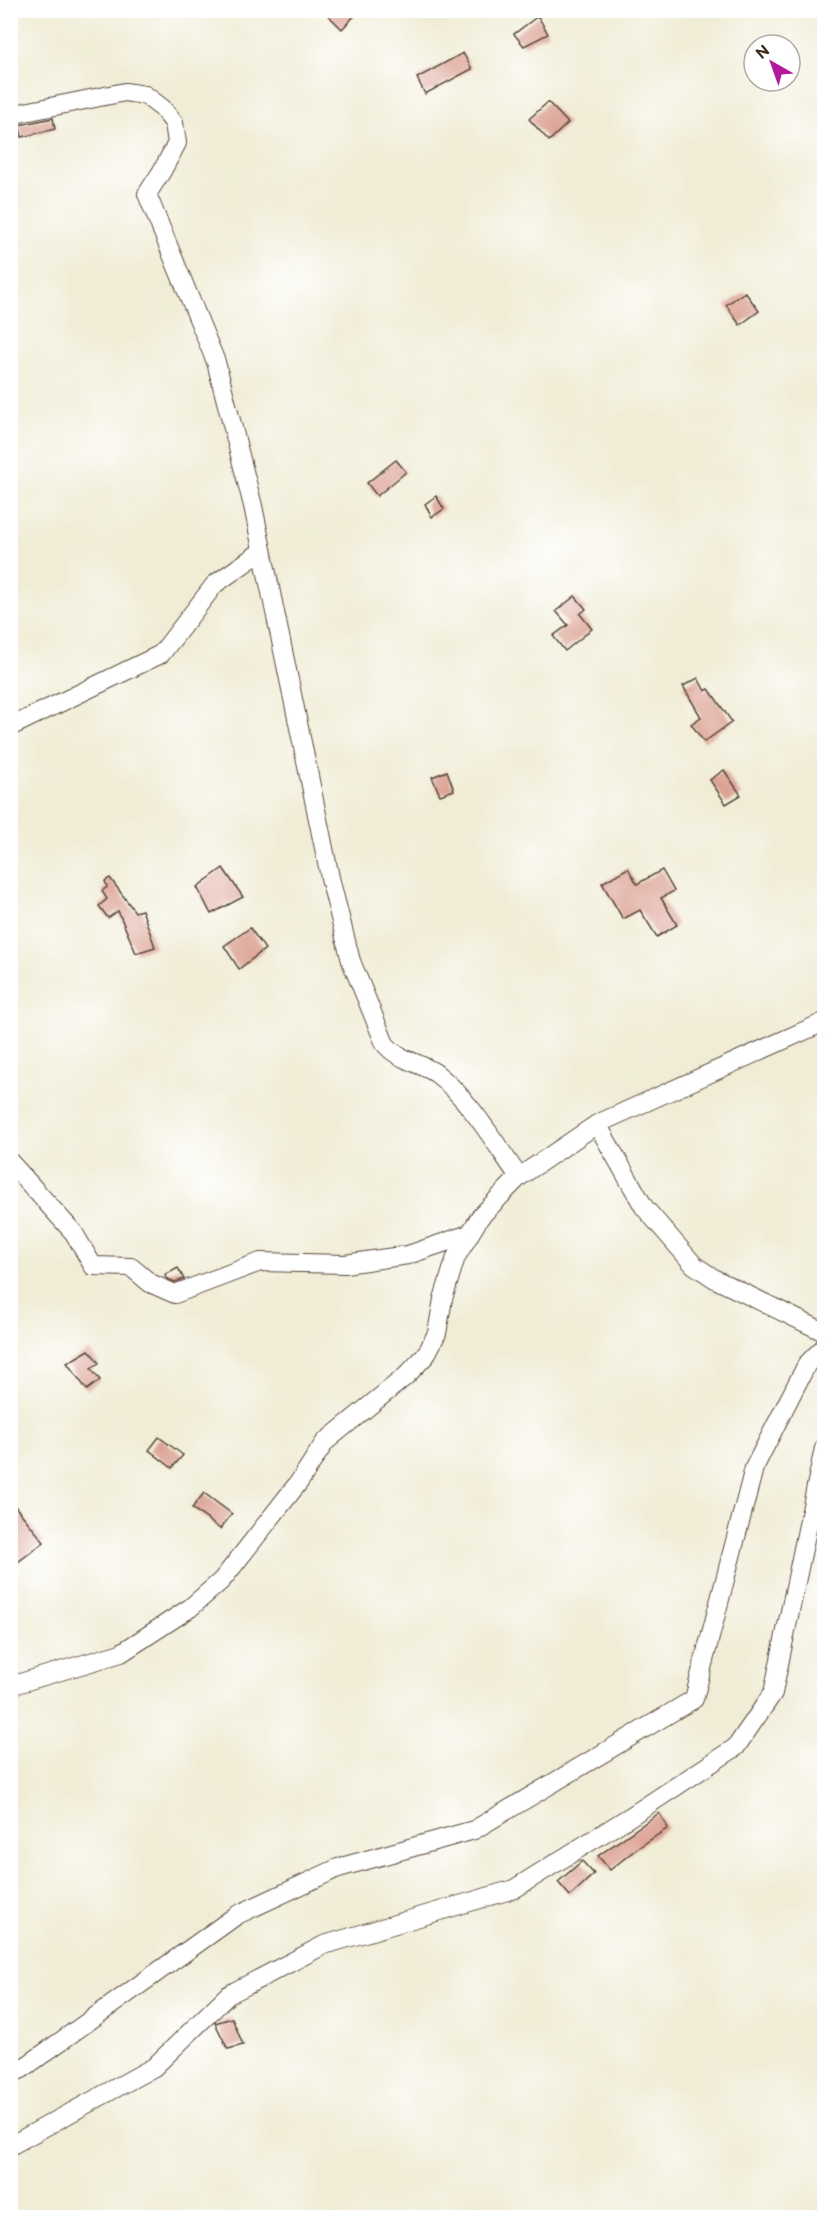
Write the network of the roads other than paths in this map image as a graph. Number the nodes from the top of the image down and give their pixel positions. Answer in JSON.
{"nodes":[{"id":1,"x":10,"y":116,"type":"edge"},
{"id":2,"x":262,"y":551,"type":"junction"},
{"id":3,"x":10,"y":727,"type":"edge"},
{"id":4,"x":825,"y":1022,"type":"edge"},
{"id":5,"x":597,"y":1124,"type":"junction"},
{"id":6,"x":10,"y":1162,"type":"edge"},
{"id":7,"x":519,"y":1177,"type":"junction"},
{"id":8,"x":469,"y":1234,"type":"junction"},
{"id":9,"x":825,"y":1332,"type":"edge"},
{"id":10,"x":825,"y":1347,"type":"edge"},
{"id":11,"x":825,"y":1448,"type":"edge"},
{"id":12,"x":10,"y":1686,"type":"edge"},
{"id":13,"x":10,"y":2074,"type":"edge"},
{"id":14,"x":10,"y":2146,"type":"edge"}],
"edges":[{"from":1,"to":2,"type":"street"},
{"from":2,"to":3,"type":"street"},
{"from":2,"to":7,"type":"street"},
{"from":4,"to":5,"type":"street"},
{"from":5,"to":7,"type":"street"},
{"from":5,"to":9,"type":"street"},
{"from":6,"to":8,"type":"street"},
{"from":7,"to":8,"type":"street"},
{"from":8,"to":12,"type":"street"},
{"from":10,"to":13,"type":"street"},
{"from":11,"to":14,"type":"street"}]}
